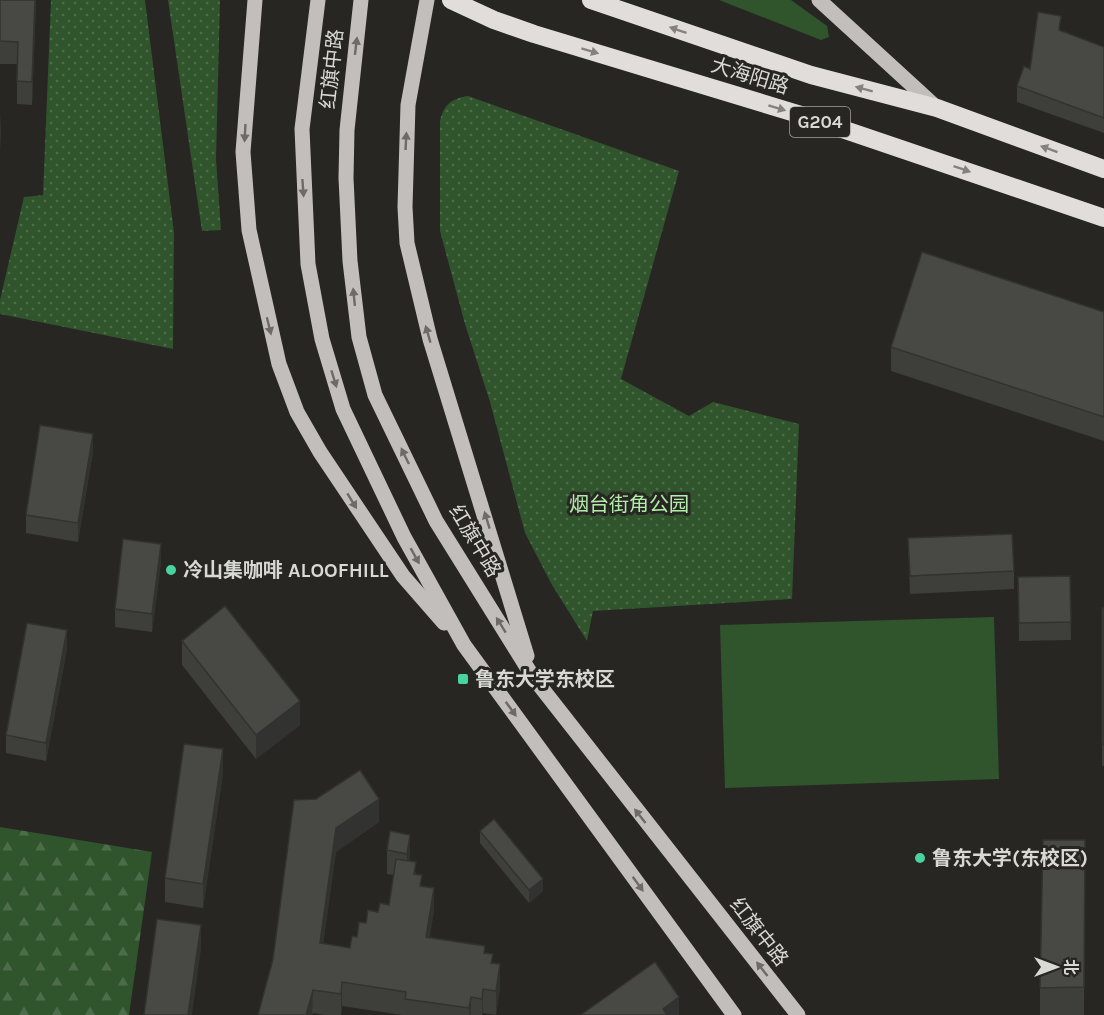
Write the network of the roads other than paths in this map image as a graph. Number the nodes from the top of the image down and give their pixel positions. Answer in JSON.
{"nodes":[{"id":1,"x":255,"y":0,"type":"edge"},
{"id":2,"x":318,"y":0,"type":"edge"},
{"id":3,"x":361,"y":0,"type":"edge"},
{"id":4,"x":427,"y":0,"type":"edge"},
{"id":5,"x":451,"y":0,"type":"edge"},
{"id":6,"x":591,"y":0,"type":"edge"},
{"id":7,"x":819,"y":0,"type":"edge"},
{"id":8,"x":937,"y":108,"type":"junction"},
{"id":9,"x":1104,"y":169,"type":"edge"},
{"id":10,"x":1104,"y":218,"type":"edge"},
{"id":11,"x":464,"y":645,"type":"junction"},
{"id":12,"x":533,"y":677,"type":"junction"},
{"id":13,"x":734,"y":1015,"type":"edge"},
{"id":14,"x":798,"y":1015,"type":"edge"}],
"edges":[{"from":1,"to":11,"type":"main road","one_way":true},
{"from":2,"to":11,"type":"main road","name":"红旗中路","one_way":true},
{"from":12,"to":3,"type":"main road","name":"红旗中路","one_way":true},
{"from":12,"to":4,"type":"main road","one_way":true},
{"from":5,"to":10,"type":"highway","name":"大海阳路","number":"G204","one_way":true},
{"from":8,"to":6,"type":"highway","name":"大海阳路","number":"G204","one_way":true},
{"from":7,"to":8,"type":"main road"},
{"from":9,"to":8,"type":"highway","name":"大海阳路","number":"G204","one_way":true},
{"from":11,"to":13,"type":"main road","name":"红旗中路","one_way":true},
{"from":14,"to":12,"type":"main road","name":"红旗中路","one_way":true}]}
